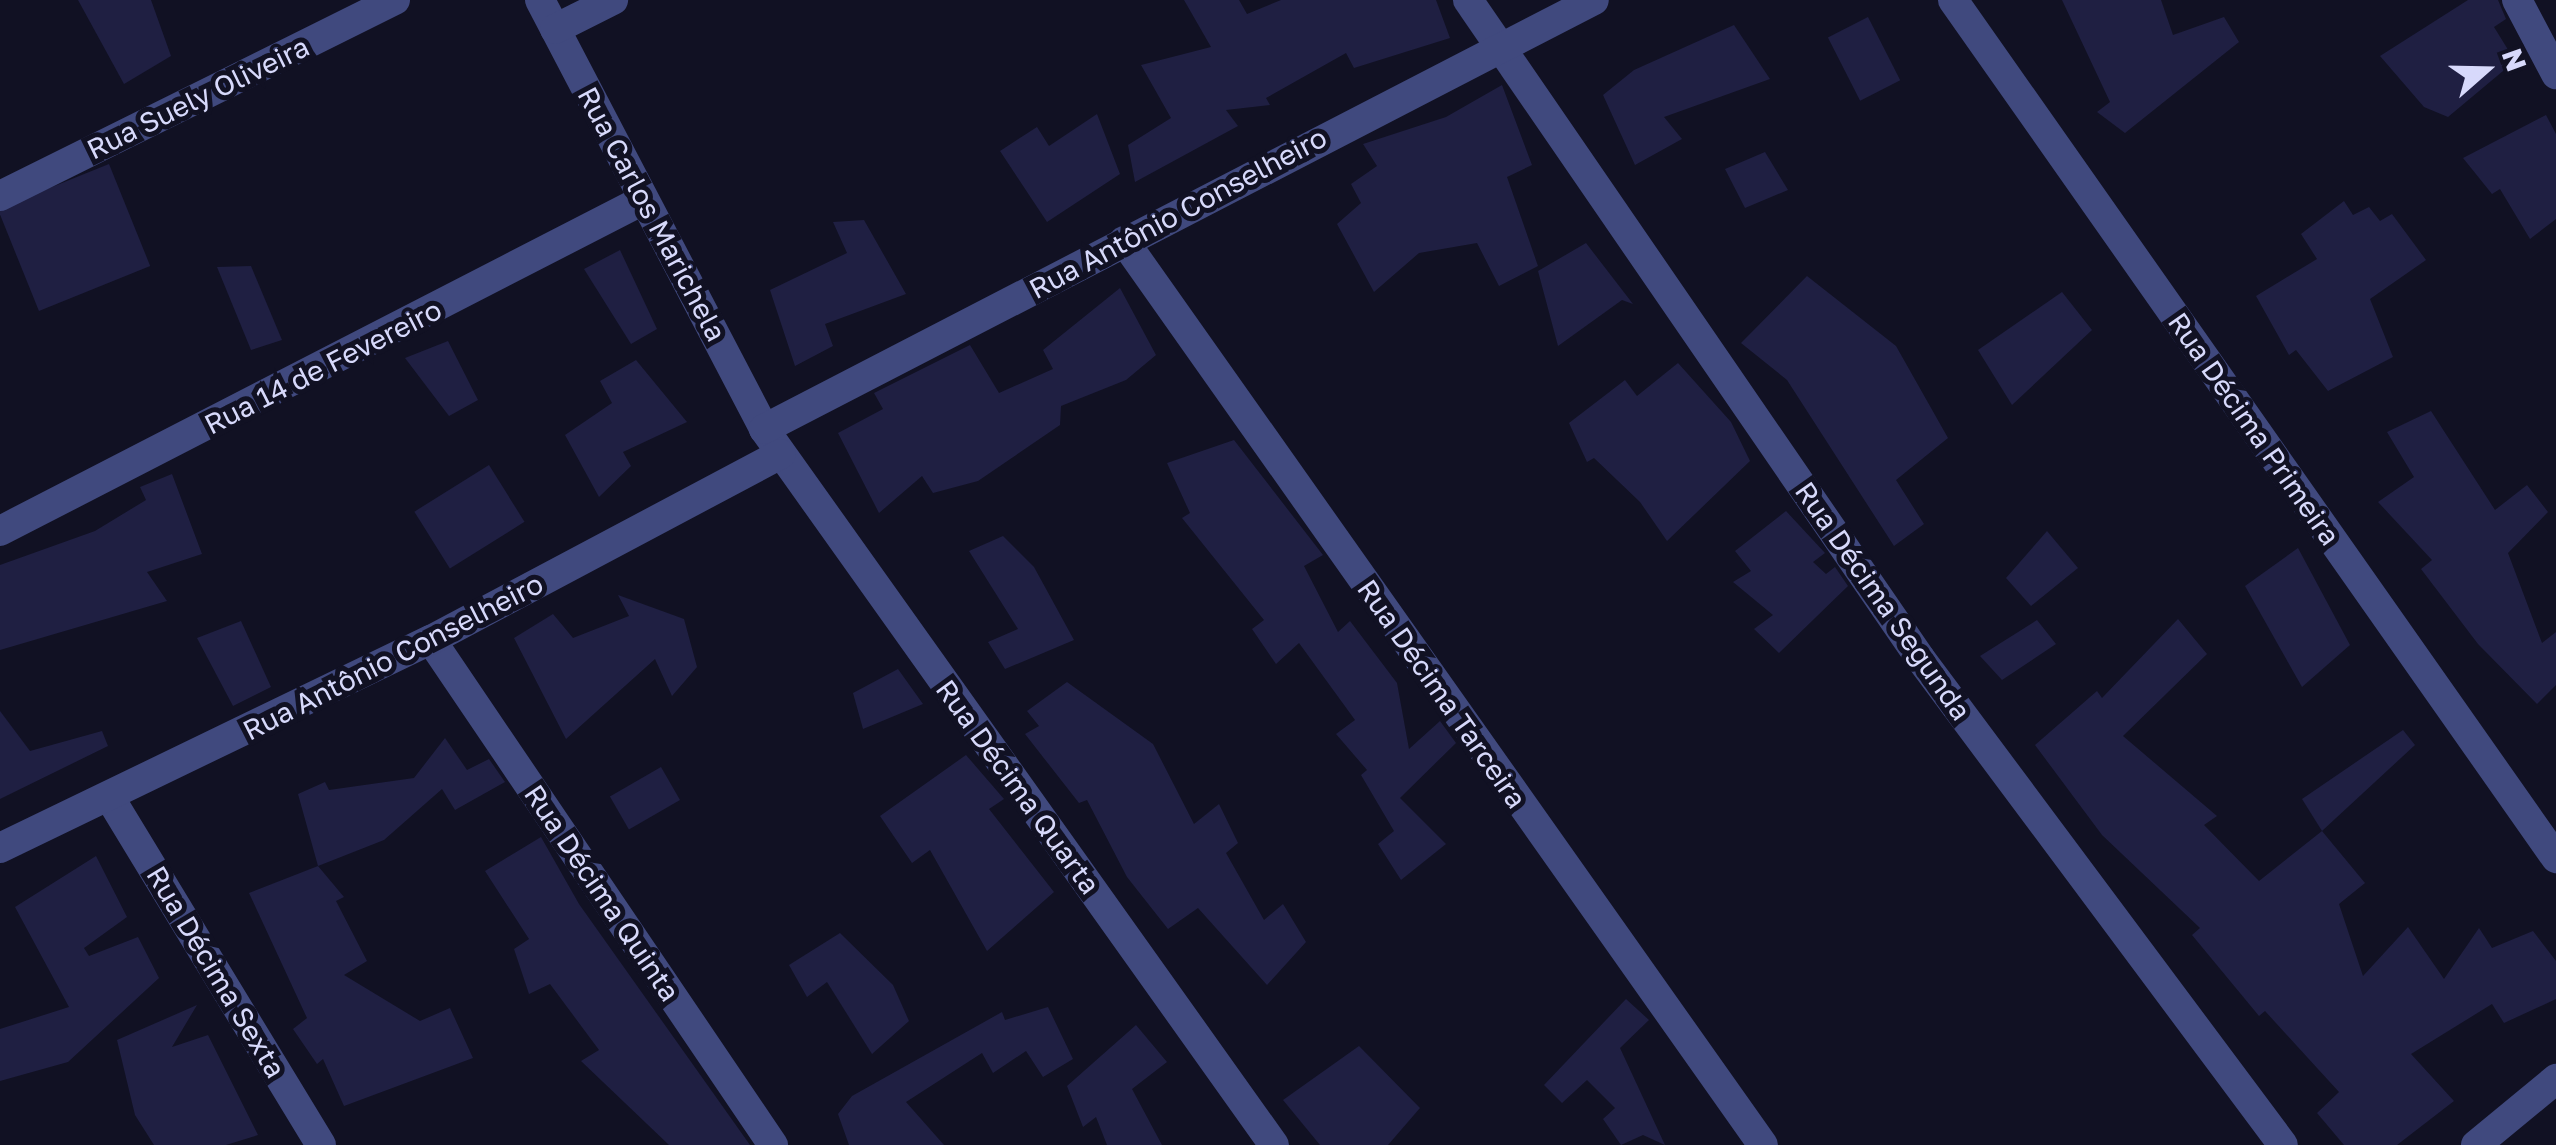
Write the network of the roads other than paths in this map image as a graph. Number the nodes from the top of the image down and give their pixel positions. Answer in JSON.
{"nodes":[{"id":1,"x":395,"y":0,"type":"edge"},
{"id":2,"x":540,"y":0,"type":"edge"},
{"id":3,"x":613,"y":0,"type":"edge"},
{"id":4,"x":1468,"y":0,"type":"edge"},
{"id":5,"x":1594,"y":0,"type":"edge"},
{"id":6,"x":1953,"y":0,"type":"edge"},
{"id":7,"x":2517,"y":0,"type":"edge"},
{"id":8,"x":555,"y":29,"type":"junction"},
{"id":9,"x":1499,"y":46,"type":"junction"},
{"id":10,"x":2556,"y":74,"type":"edge"},
{"id":11,"x":0,"y":196,"type":"edge"},
{"id":12,"x":644,"y":200,"type":"junction"},
{"id":13,"x":1124,"y":241,"type":"junction"},
{"id":14,"x":764,"y":429,"type":"junction"},
{"id":15,"x":781,"y":454,"type":"junction"},
{"id":16,"x":0,"y":531,"type":"edge"},
{"id":17,"x":432,"y":640,"type":"junction"},
{"id":18,"x":110,"y":798,"type":"junction"},
{"id":19,"x":0,"y":848,"type":"edge"},
{"id":20,"x":2556,"y":858,"type":"edge"},
{"id":21,"x":2556,"y":1079,"type":"edge"},
{"id":22,"x":321,"y":1145,"type":"edge"},
{"id":23,"x":774,"y":1145,"type":"edge"},
{"id":24,"x":1274,"y":1145,"type":"edge"},
{"id":25,"x":1763,"y":1145,"type":"edge"},
{"id":26,"x":2282,"y":1145,"type":"edge"},
{"id":27,"x":2476,"y":1145,"type":"edge"}],
"edges":[{"from":1,"to":11,"type":"street","name":"Rua Suely Oliveira"},
{"from":2,"to":8,"type":"street","name":"Rua Carlos Marichela"},
{"from":3,"to":8,"type":"street"},
{"from":4,"to":9,"type":"street","name":"Rua Décima Segunda"},
{"from":5,"to":9,"type":"street","name":"Rua Antônio Conselheiro"},
{"from":6,"to":20,"type":"street","name":"Rua Décima Primeira"},
{"from":7,"to":10,"type":"street"},
{"from":8,"to":12,"type":"street","name":"Rua Carlos Marichela"},
{"from":9,"to":13,"type":"street","name":"Rua Antônio Conselheiro"},
{"from":9,"to":26,"type":"street","name":"Rua Décima Segunda"},
{"from":12,"to":14,"type":"street","name":"Rua Carlos Marichela"},
{"from":12,"to":16,"type":"street","name":"Rua 14 de Fevereiro"},
{"from":13,"to":14,"type":"street","name":"Rua Antônio Conselheiro"},
{"from":13,"to":25,"type":"street","name":"Rua Décima Tarceira"},
{"from":14,"to":15,"type":"street","name":"Rua Décima Quarta"},
{"from":15,"to":17,"type":"street","name":"Rua Antônio Conselheiro"},
{"from":15,"to":24,"type":"street","name":"Rua Décima Quarta"},
{"from":17,"to":18,"type":"street","name":"Rua Antônio Conselheiro"},
{"from":17,"to":23,"type":"street","name":"Rua Décima Quinta"},
{"from":18,"to":19,"type":"street","name":"Rua Antônio Conselheiro"},
{"from":18,"to":22,"type":"street","name":"Rua Décima Sexta"},
{"from":21,"to":27,"type":"street"}]}
